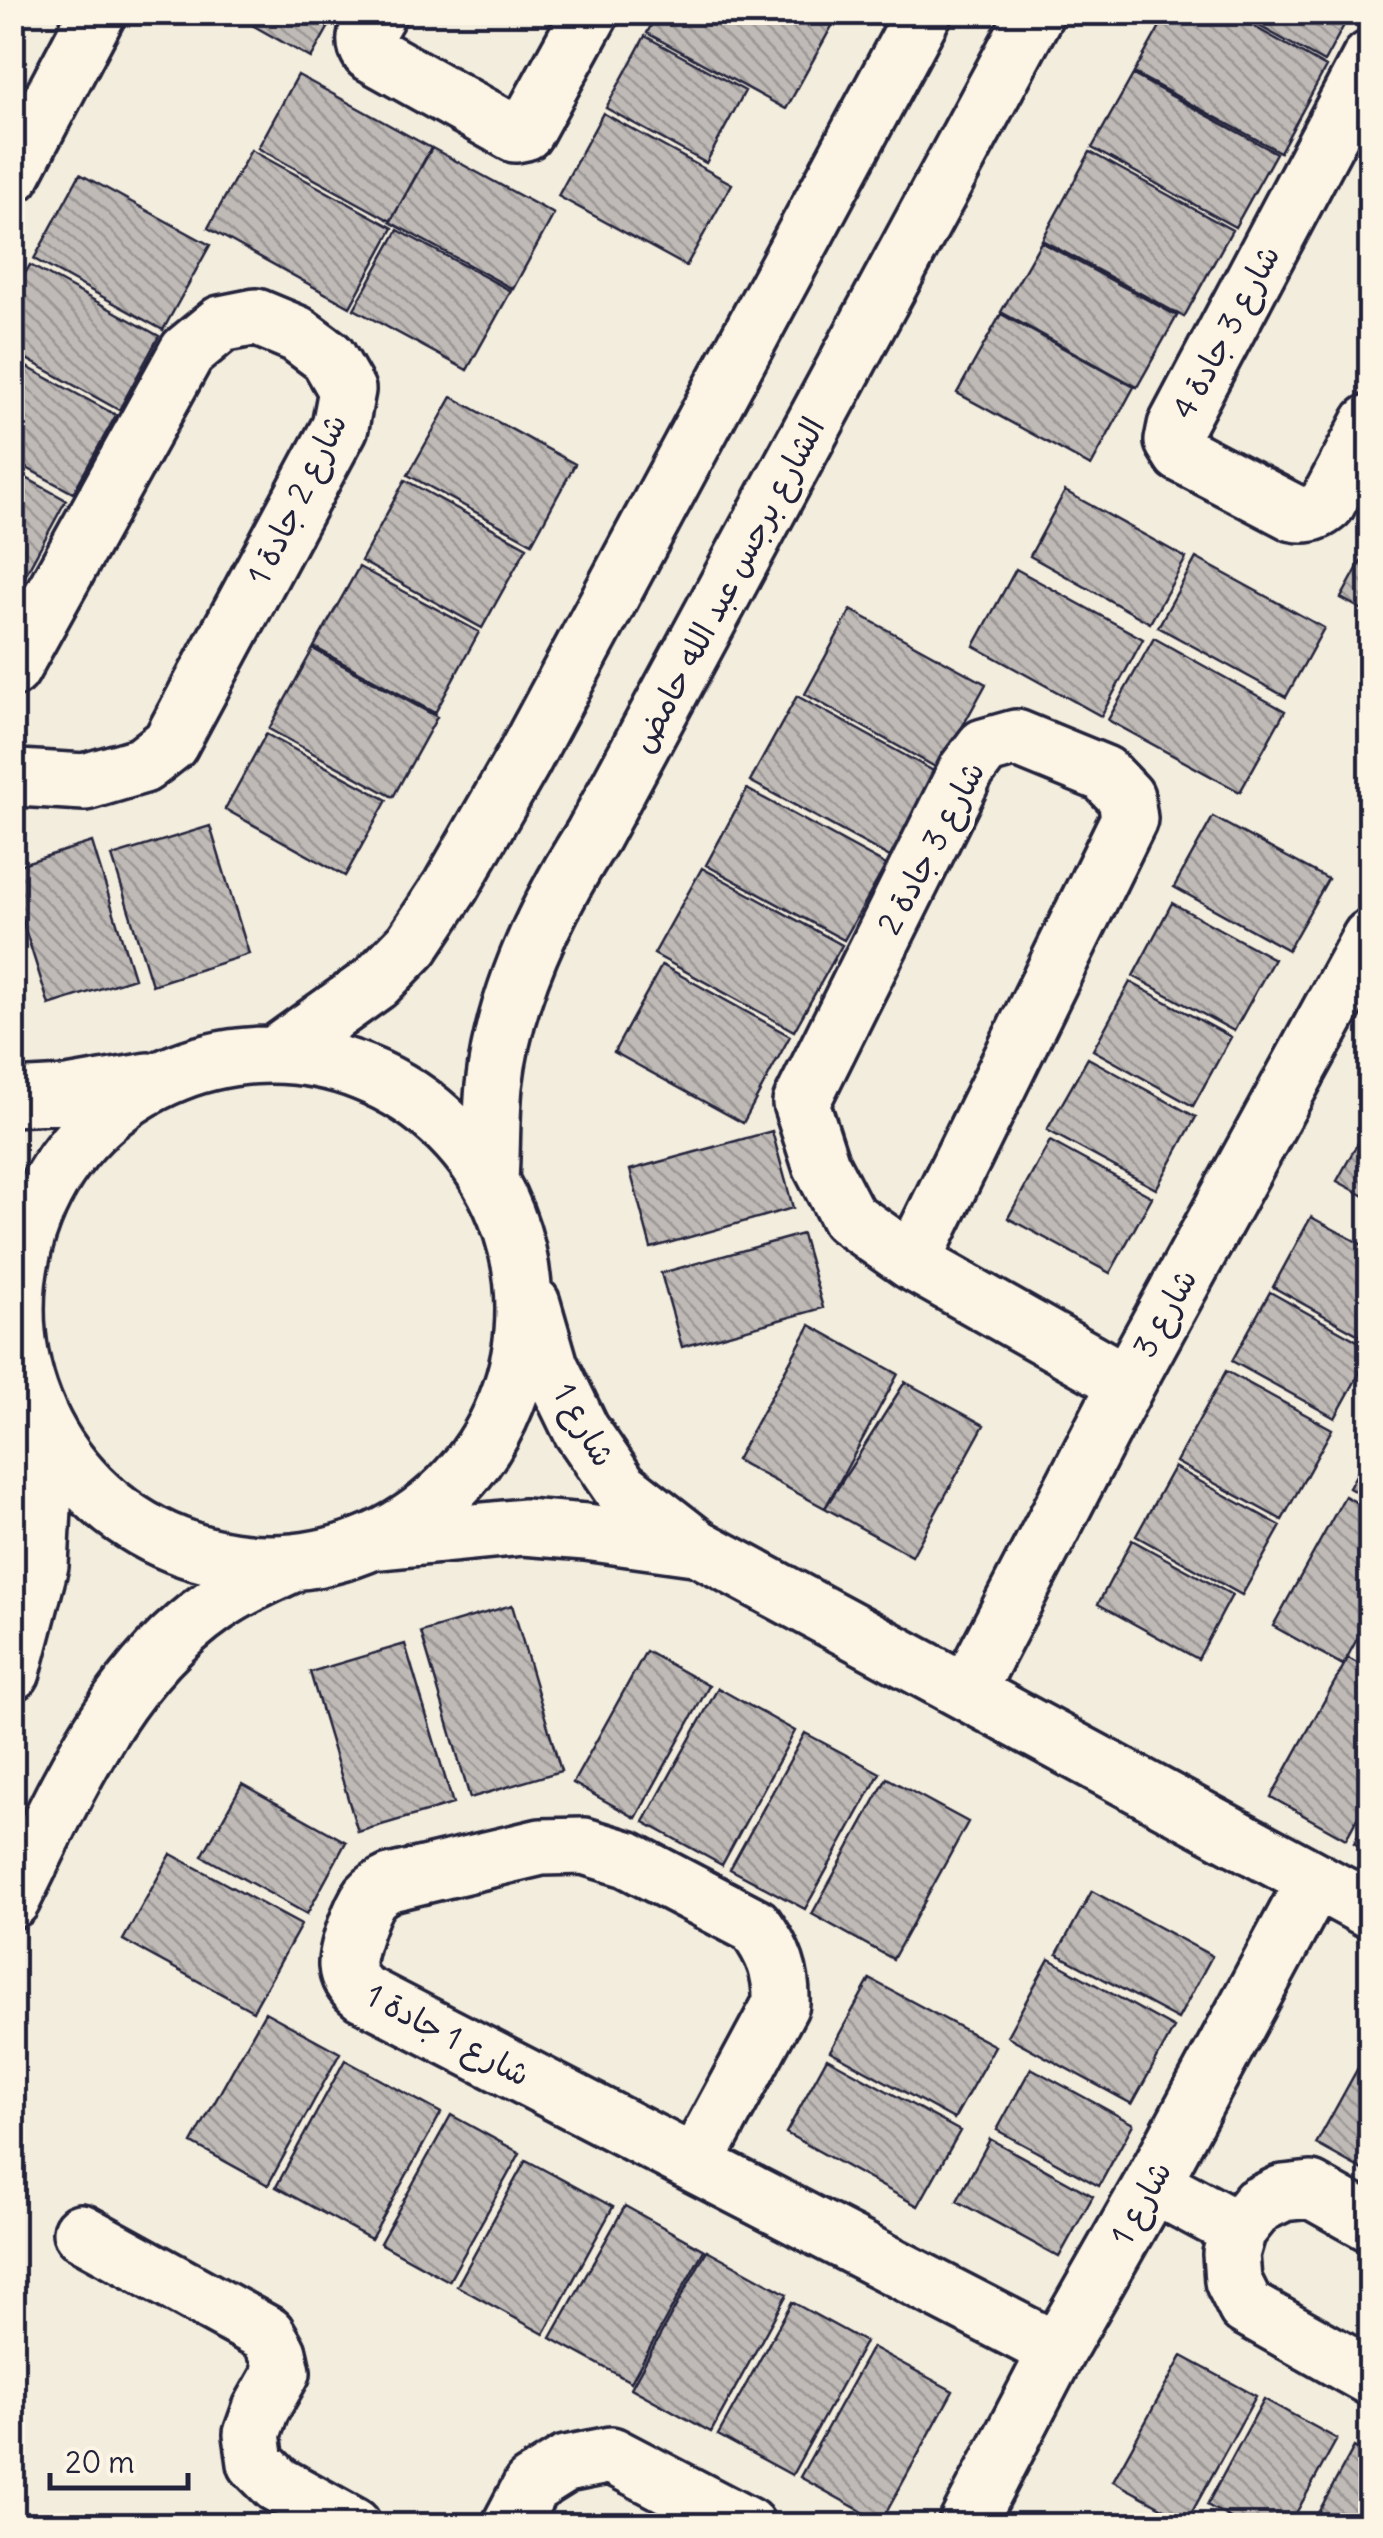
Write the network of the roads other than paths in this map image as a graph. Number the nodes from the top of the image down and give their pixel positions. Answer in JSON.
{"nodes":[{"id":1,"x":98,"y":12,"type":"edge"},
{"id":2,"x":378,"y":12,"type":"edge"},
{"id":3,"x":592,"y":12,"type":"edge"},
{"id":4,"x":924,"y":12,"type":"edge"},
{"id":5,"x":1036,"y":12,"type":"edge"},
{"id":6,"x":1365,"y":82,"type":"edge"},
{"id":7,"x":19,"y":149,"type":"edge"},
{"id":8,"x":1370,"y":422,"type":"edge"},
{"id":9,"x":12,"y":668,"type":"edge"},
{"id":10,"x":12,"y":776,"type":"edge"},
{"id":11,"x":1370,"y":938,"type":"edge"},
{"id":12,"x":276,"y":1054,"type":"junction"},
{"id":13,"x":161,"y":1079,"type":"junction"},
{"id":14,"x":12,"y":1098,"type":"edge"},
{"id":15,"x":490,"y":1180,"type":"junction"},
{"id":16,"x":912,"y":1262,"type":"junction"},
{"id":17,"x":522,"y":1268,"type":"junction"},
{"id":18,"x":14,"y":1317,"type":"edge"},
{"id":19,"x":1127,"y":1383,"type":"junction"},
{"id":20,"x":46,"y":1434,"type":"junction"},
{"id":21,"x":371,"y":1542,"type":"junction"},
{"id":22,"x":697,"y":1547,"type":"junction"},
{"id":23,"x":295,"y":1562,"type":"junction"},
{"id":24,"x":12,"y":1672,"type":"edge"},
{"id":25,"x":967,"y":1692,"type":"junction"},
{"id":26,"x":1316,"y":1880,"type":"junction"},
{"id":27,"x":12,"y":1900,"type":"edge"},
{"id":28,"x":1370,"y":1910,"type":"edge"},
{"id":29,"x":695,"y":2164,"type":"junction"},
{"id":30,"x":1152,"y":2184,"type":"junction"},
{"id":31,"x":1370,"y":2223,"type":"edge"},
{"id":32,"x":1238,"y":2230,"type":"junction"},
{"id":33,"x":82,"y":2232,"type":"dead end"},
{"id":34,"x":1057,"y":2351,"type":"junction"},
{"id":35,"x":1370,"y":2377,"type":"edge"},
{"id":36,"x":354,"y":2526,"type":"edge"},
{"id":37,"x":510,"y":2526,"type":"edge"},
{"id":38,"x":746,"y":2526,"type":"edge"},
{"id":39,"x":966,"y":2526,"type":"edge"}],
"edges":[{"from":1,"to":7,"type":"street"},
{"from":2,"to":3,"type":"street"},
{"from":4,"to":12,"type":"street"},
{"from":5,"to":15,"type":"street","name":"الشارع برجس عبد الله حامض"},
{"from":6,"to":8,"type":"street","name":"شارع 3 جادة 4"},
{"from":9,"to":10,"type":"street","name":"شارع 2 جادة 1"},
{"from":11,"to":19,"type":"street","name":"شارع 3"},
{"from":12,"to":13,"type":"street"},
{"from":12,"to":15,"type":"street"},
{"from":13,"to":14,"type":"street"},
{"from":13,"to":18,"type":"street"},
{"from":15,"to":17,"type":"street"},
{"from":16,"to":16,"type":"street","name":"شارع 3 جادة 2"},
{"from":16,"to":19,"type":"street","name":"شارع 3 جادة 2"},
{"from":17,"to":21,"type":"street"},
{"from":17,"to":22,"type":"street","name":"شارع 1"},
{"from":18,"to":20,"type":"street"},
{"from":19,"to":25,"type":"street","name":"شارع 3"},
{"from":20,"to":23,"type":"street"},
{"from":20,"to":24,"type":"street"},
{"from":21,"to":22,"type":"street","name":"شارع 1"},
{"from":21,"to":23,"type":"street"},
{"from":22,"to":25,"type":"street","name":"شارع 1"},
{"from":23,"to":27,"type":"street"},
{"from":25,"to":26,"type":"street","name":"شارع 1"},
{"from":26,"to":28,"type":"street","name":"شارع 1"},
{"from":26,"to":30,"type":"street","name":"شارع 1"},
{"from":29,"to":29,"type":"street","name":"شارع 1 جادة 1"},
{"from":29,"to":34,"type":"street","name":"شارع 1 جادة 1"},
{"from":30,"to":32,"type":"street"},
{"from":30,"to":34,"type":"street","name":"شارع 1"},
{"from":31,"to":32,"type":"street"},
{"from":32,"to":35,"type":"street"},
{"from":33,"to":36,"type":"street"},
{"from":34,"to":39,"type":"street","name":"شارع 1"},
{"from":37,"to":38,"type":"street"}]}
